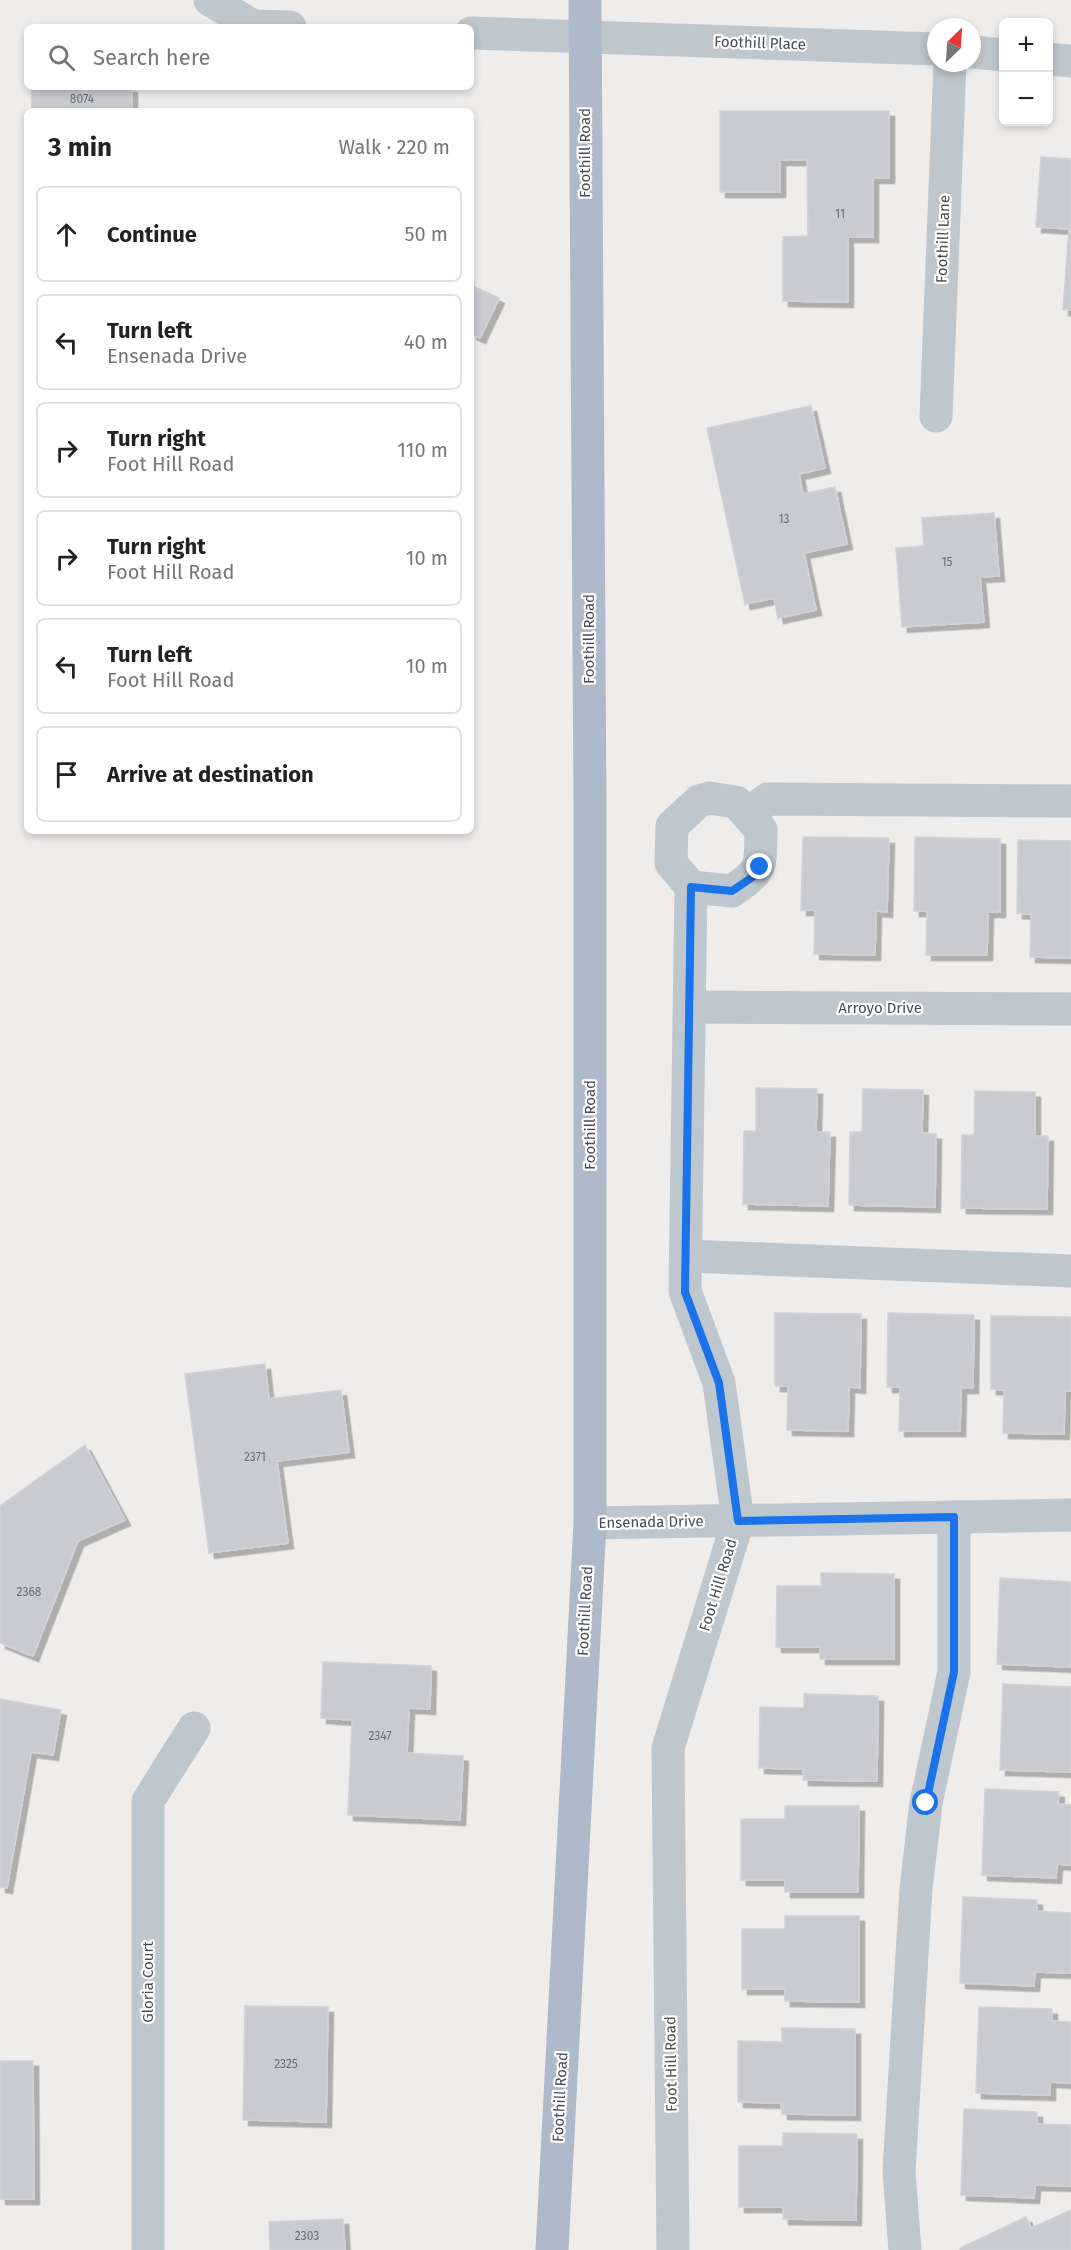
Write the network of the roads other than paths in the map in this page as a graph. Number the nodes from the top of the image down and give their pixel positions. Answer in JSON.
{"nodes":[{"id":1,"x":210,"y":0,"type":"edge"},
{"id":2,"x":585,"y":0,"type":"edge"},
{"id":3,"x":250,"y":24,"type":"edge"},
{"id":4,"x":474,"y":33,"type":"edge"},
{"id":5,"x":584,"y":36,"type":"junction"},
{"id":6,"x":927,"y":49,"type":"edge"},
{"id":7,"x":981,"y":53,"type":"edge"},
{"id":8,"x":999,"y":54,"type":"edge"},
{"id":9,"x":1053,"y":59,"type":"edge"},
{"id":10,"x":1071,"y":61,"type":"edge"},
{"id":11,"x":950,"y":72,"type":"edge"},
{"id":12,"x":936,"y":416,"type":"dead end"},
{"id":13,"x":1071,"y":801,"type":"edge"},
{"id":14,"x":747,"y":814,"type":"junction"},
{"id":15,"x":691,"y":887,"type":"junction"},
{"id":16,"x":690,"y":1007,"type":"junction"},
{"id":17,"x":1071,"y":1009,"type":"edge"},
{"id":18,"x":686,"y":1256,"type":"junction"},
{"id":19,"x":1071,"y":1271,"type":"edge"},
{"id":20,"x":1071,"y":1515,"type":"edge"},
{"id":21,"x":954,"y":1517,"type":"junction"},
{"id":22,"x":738,"y":1521,"type":"junction"},
{"id":23,"x":590,"y":1523,"type":"junction"},
{"id":24,"x":194,"y":1728,"type":"dead end"},
{"id":25,"x":148,"y":2250,"type":"edge"},
{"id":26,"x":552,"y":2250,"type":"edge"},
{"id":27,"x":673,"y":2250,"type":"edge"},
{"id":28,"x":904,"y":2250,"type":"edge"}],
"edges":[{"from":1,"to":3,"type":"street"},
{"from":2,"to":5,"type":"main road","name":"Foothill Road"},
{"from":4,"to":5,"type":"street","name":"Foothill Place"},
{"from":5,"to":6,"type":"street","name":"Foothill Place"},
{"from":5,"to":23,"type":"main road","name":"Foothill Road"},
{"from":7,"to":8,"type":"street"},
{"from":9,"to":10,"type":"street"},
{"from":11,"to":12,"type":"street","name":"Foothill Lane"},
{"from":13,"to":14,"type":"street"},
{"from":14,"to":15,"type":"street"},
{"from":14,"to":15,"type":"street"},
{"from":15,"to":16,"type":"street","name":"Foot Hill Road"},
{"from":16,"to":17,"type":"street","name":"Arroyo Drive"},
{"from":16,"to":18,"type":"street","name":"Foot Hill Road"},
{"from":18,"to":19,"type":"street"},
{"from":18,"to":22,"type":"street","name":"Foot Hill Road"},
{"from":20,"to":21,"type":"street","name":"Ensenada Drive"},
{"from":21,"to":22,"type":"street","name":"Ensenada Drive"},
{"from":21,"to":28,"type":"street"},
{"from":22,"to":23,"type":"street","name":"Ensenada Drive"},
{"from":22,"to":27,"type":"street","name":"Foot Hill Road"},
{"from":23,"to":26,"type":"main road","name":"Foothill Road"},
{"from":24,"to":25,"type":"street","name":"Gloria Court"}]}
